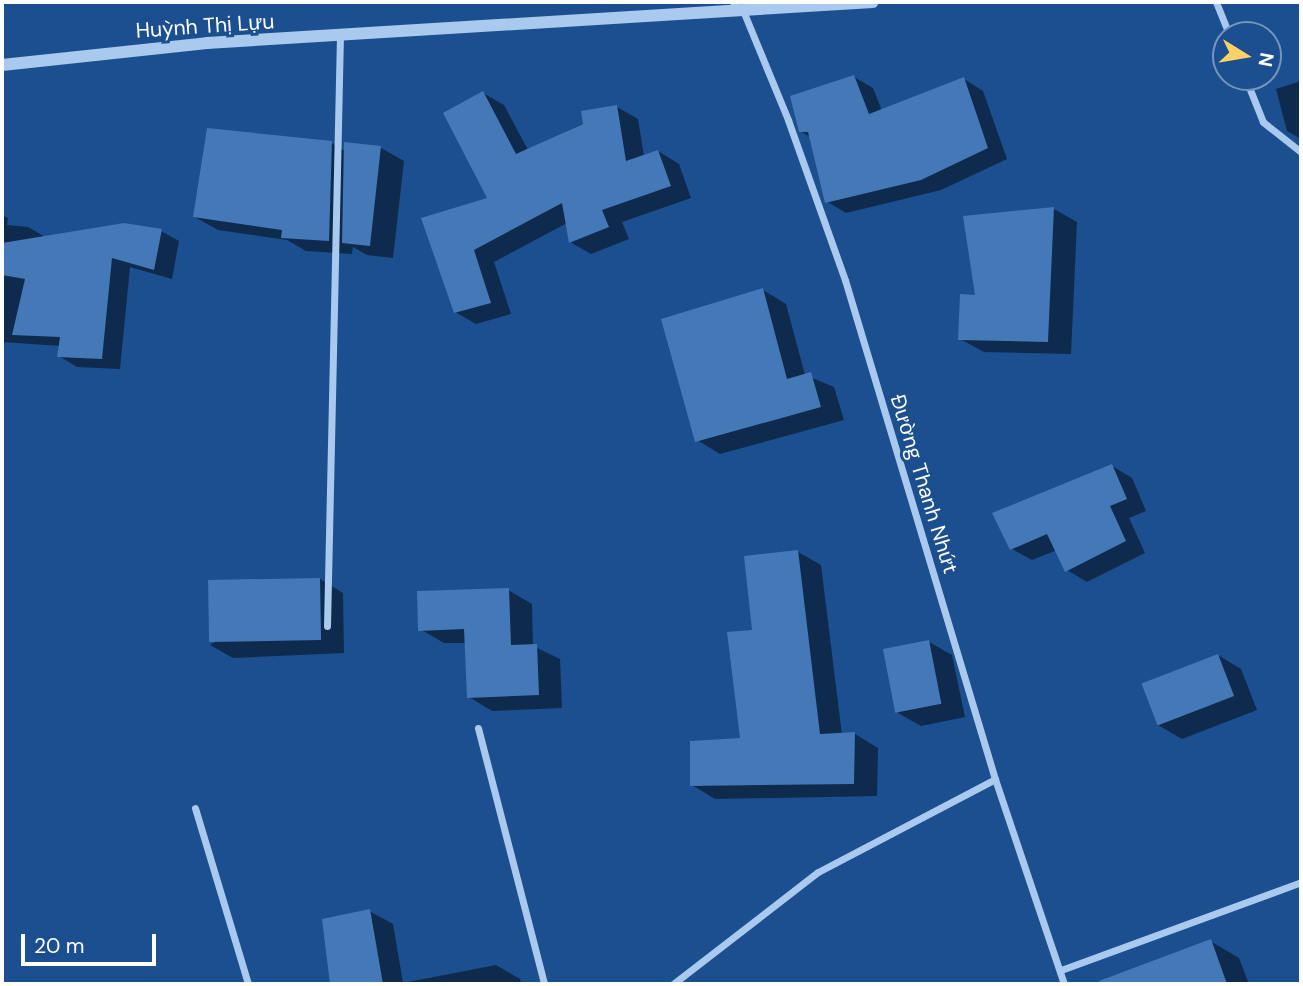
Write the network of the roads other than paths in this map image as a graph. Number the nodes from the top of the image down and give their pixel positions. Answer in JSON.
{"nodes":[{"id":1,"x":733,"y":2,"type":"edge"},
{"id":2,"x":873,"y":2,"type":"edge"},
{"id":3,"x":1216,"y":2,"type":"edge"},
{"id":4,"x":744,"y":13,"type":"junction"},
{"id":5,"x":1223,"y":21,"type":"edge"},
{"id":6,"x":340,"y":37,"type":"junction"},
{"id":7,"x":2,"y":65,"type":"edge"},
{"id":8,"x":1251,"y":91,"type":"edge"},
{"id":9,"x":1301,"y":152,"type":"edge"},
{"id":10,"x":327,"y":626,"type":"dead end"},
{"id":11,"x":478,"y":728,"type":"dead end"},
{"id":12,"x":995,"y":779,"type":"junction"},
{"id":13,"x":195,"y":808,"type":"dead end"},
{"id":14,"x":1301,"y":882,"type":"edge"},
{"id":15,"x":1061,"y":970,"type":"junction"},
{"id":16,"x":248,"y":984,"type":"edge"},
{"id":17,"x":544,"y":984,"type":"edge"},
{"id":18,"x":673,"y":984,"type":"edge"},
{"id":19,"x":1064,"y":984,"type":"edge"}],
"edges":[{"from":1,"to":4,"type":"street","name":"Đường Thanh Nhứt"},
{"from":2,"to":4,"type":"street","name":"Huỳnh Thị Lựu"},
{"from":3,"to":5,"type":"street"},
{"from":4,"to":6,"type":"street","name":"Huỳnh Thị Lựu"},
{"from":4,"to":12,"type":"street","name":"Đường Thanh Nhứt"},
{"from":6,"to":7,"type":"street","name":"Huỳnh Thị Lựu"},
{"from":6,"to":10,"type":"street"},
{"from":8,"to":9,"type":"street"},
{"from":11,"to":17,"type":"street"},
{"from":12,"to":15,"type":"street","name":"Đường Thanh Nhứt"},
{"from":12,"to":18,"type":"street"},
{"from":13,"to":16,"type":"street"},
{"from":14,"to":15,"type":"street"},
{"from":15,"to":19,"type":"street","name":"Đường Thanh Nhứt"}]}
